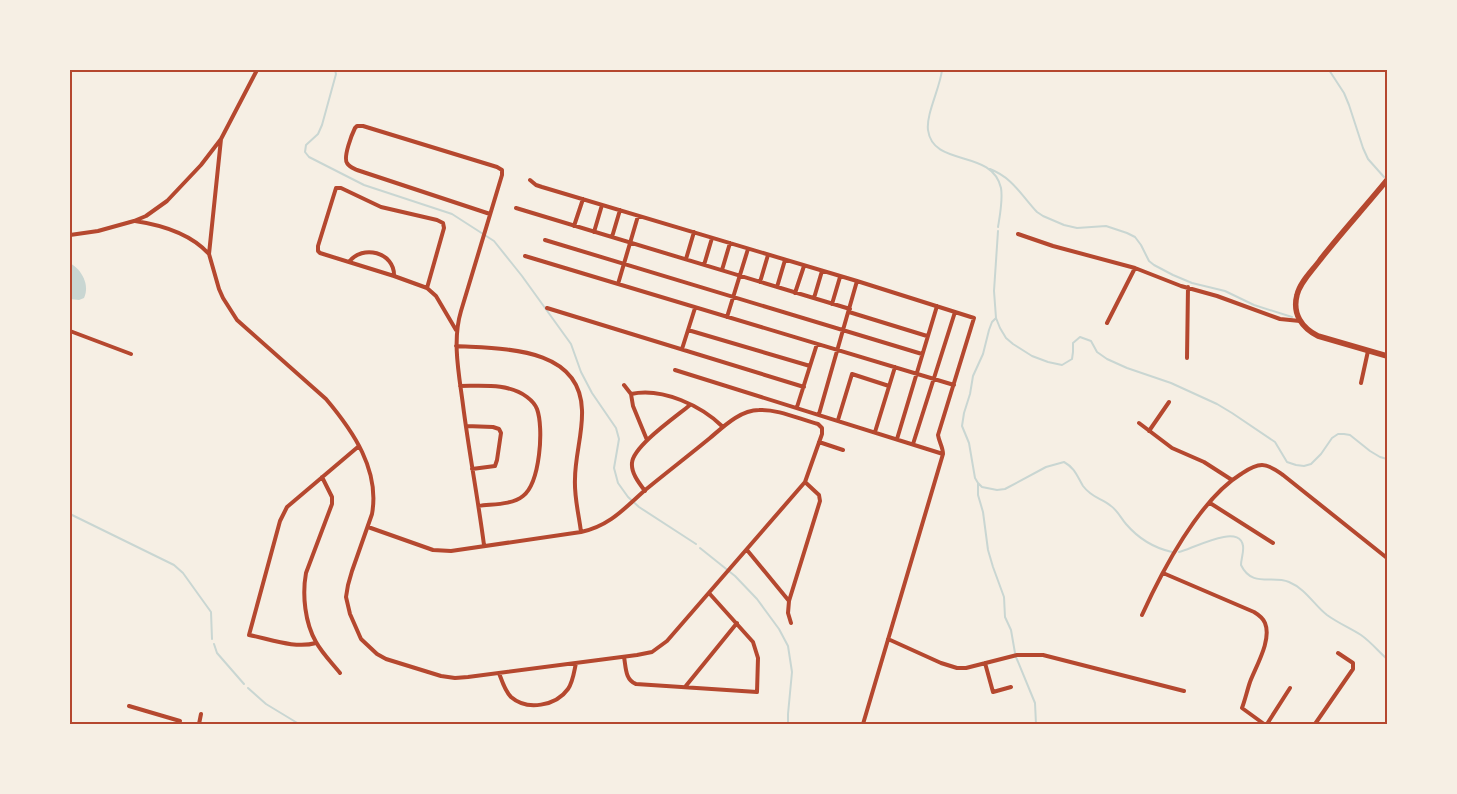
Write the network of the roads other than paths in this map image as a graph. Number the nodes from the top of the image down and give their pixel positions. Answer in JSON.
{"nodes":[{"id":1,"x":257,"y":70,"type":"edge"},
{"id":2,"x":221,"y":140,"type":"junction"},
{"id":3,"x":530,"y":180,"type":"dead end"},
{"id":4,"x":1387,"y":180,"type":"edge"},
{"id":5,"x":583,"y":199,"type":"junction"},
{"id":6,"x":602,"y":205,"type":"junction"},
{"id":7,"x":516,"y":208,"type":"dead end"},
{"id":8,"x":620,"y":210,"type":"junction"},
{"id":9,"x":490,"y":214,"type":"junction"},
{"id":10,"x":638,"y":216,"type":"junction"},
{"id":11,"x":134,"y":221,"type":"junction"},
{"id":12,"x":574,"y":226,"type":"junction"},
{"id":13,"x":594,"y":232,"type":"junction"},
{"id":14,"x":694,"y":232,"type":"junction"},
{"id":15,"x":1018,"y":234,"type":"dead end"},
{"id":16,"x":70,"y":235,"type":"edge"},
{"id":17,"x":612,"y":237,"type":"junction"},
{"id":18,"x":712,"y":238,"type":"junction"},
{"id":19,"x":545,"y":240,"type":"dead end"},
{"id":20,"x":630,"y":242,"type":"junction"},
{"id":21,"x":730,"y":243,"type":"junction"},
{"id":22,"x":748,"y":249,"type":"junction"},
{"id":23,"x":209,"y":254,"type":"junction"},
{"id":24,"x":768,"y":255,"type":"junction"},
{"id":25,"x":525,"y":256,"type":"dead end"},
{"id":26,"x":686,"y":259,"type":"junction"},
{"id":27,"x":785,"y":260,"type":"junction"},
{"id":28,"x":349,"y":262,"type":"junction"},
{"id":29,"x":624,"y":263,"type":"junction"},
{"id":30,"x":704,"y":265,"type":"junction"},
{"id":31,"x":804,"y":266,"type":"junction"},
{"id":32,"x":1135,"y":268,"type":"junction"},
{"id":33,"x":722,"y":270,"type":"junction"},
{"id":34,"x":822,"y":271,"type":"junction"},
{"id":35,"x":394,"y":276,"type":"junction"},
{"id":36,"x":740,"y":276,"type":"junction"},
{"id":37,"x":840,"y":277,"type":"junction"},
{"id":38,"x":857,"y":281,"type":"junction"},
{"id":39,"x":760,"y":282,"type":"junction"},
{"id":40,"x":618,"y":284,"type":"junction"},
{"id":41,"x":777,"y":287,"type":"junction"},
{"id":42,"x":1188,"y":287,"type":"junction"},
{"id":43,"x":427,"y":288,"type":"junction"},
{"id":44,"x":795,"y":292,"type":"junction"},
{"id":45,"x":734,"y":297,"type":"junction"},
{"id":46,"x":814,"y":298,"type":"junction"},
{"id":47,"x":832,"y":304,"type":"junction"},
{"id":48,"x":937,"y":306,"type":"junction"},
{"id":49,"x":547,"y":308,"type":"dead end"},
{"id":50,"x":695,"y":308,"type":"junction"},
{"id":51,"x":850,"y":310,"type":"junction"},
{"id":52,"x":955,"y":312,"type":"junction"},
{"id":53,"x":727,"y":318,"type":"junction"},
{"id":54,"x":1300,"y":321,"type":"junction"},
{"id":55,"x":1107,"y":323,"type":"dead end"},
{"id":56,"x":70,"y":330,"type":"edge"},
{"id":57,"x":456,"y":330,"type":"junction"},
{"id":58,"x":688,"y":330,"type":"junction"},
{"id":59,"x":844,"y":330,"type":"junction"},
{"id":60,"x":927,"y":336,"type":"junction"},
{"id":61,"x":817,"y":344,"type":"junction"},
{"id":62,"x":456,"y":346,"type":"junction"},
{"id":63,"x":682,"y":350,"type":"junction"},
{"id":64,"x":1368,"y":350,"type":"junction"},
{"id":65,"x":838,"y":351,"type":"junction"},
{"id":66,"x":131,"y":354,"type":"dead end"},
{"id":67,"x":922,"y":354,"type":"junction"},
{"id":68,"x":1387,"y":356,"type":"edge"},
{"id":69,"x":1187,"y":358,"type":"dead end"},
{"id":70,"x":810,"y":366,"type":"junction"},
{"id":71,"x":895,"y":368,"type":"junction"},
{"id":72,"x":675,"y":370,"type":"dead end"},
{"id":73,"x":916,"y":374,"type":"junction"},
{"id":74,"x":933,"y":379,"type":"junction"},
{"id":75,"x":1360,"y":383,"type":"dead end"},
{"id":76,"x":624,"y":384,"type":"dead end"},
{"id":77,"x":954,"y":385,"type":"junction"},
{"id":78,"x":460,"y":386,"type":"junction"},
{"id":79,"x":889,"y":386,"type":"junction"},
{"id":80,"x":804,"y":387,"type":"junction"},
{"id":81,"x":632,"y":394,"type":"junction"},
{"id":82,"x":1169,"y":402,"type":"dead end"},
{"id":83,"x":690,"y":405,"type":"junction"},
{"id":84,"x":797,"y":407,"type":"junction"},
{"id":85,"x":819,"y":414,"type":"junction"},
{"id":86,"x":838,"y":420,"type":"junction"},
{"id":87,"x":1139,"y":423,"type":"dead end"},
{"id":88,"x":466,"y":426,"type":"junction"},
{"id":89,"x":723,"y":427,"type":"junction"},
{"id":90,"x":1149,"y":431,"type":"junction"},
{"id":91,"x":875,"y":432,"type":"junction"},
{"id":92,"x":896,"y":439,"type":"junction"},
{"id":93,"x":647,"y":440,"type":"junction"},
{"id":94,"x":819,"y":442,"type":"junction"},
{"id":95,"x":913,"y":444,"type":"junction"},
{"id":96,"x":359,"y":446,"type":"junction"},
{"id":97,"x":842,"y":450,"type":"dead end"},
{"id":98,"x":943,"y":454,"type":"junction"},
{"id":99,"x":472,"y":469,"type":"junction"},
{"id":100,"x":322,"y":477,"type":"junction"},
{"id":101,"x":1232,"y":480,"type":"junction"},
{"id":102,"x":805,"y":482,"type":"junction"},
{"id":103,"x":645,"y":491,"type":"junction"},
{"id":104,"x":1210,"y":503,"type":"junction"},
{"id":105,"x":479,"y":506,"type":"junction"},
{"id":106,"x":368,"y":527,"type":"junction"},
{"id":107,"x":582,"y":532,"type":"junction"},
{"id":108,"x":1273,"y":543,"type":"dead end"},
{"id":109,"x":484,"y":545,"type":"junction"},
{"id":110,"x":747,"y":550,"type":"junction"},
{"id":111,"x":1387,"y":558,"type":"edge"},
{"id":112,"x":1163,"y":573,"type":"junction"},
{"id":113,"x":709,"y":593,"type":"junction"},
{"id":114,"x":789,"y":601,"type":"junction"},
{"id":115,"x":1142,"y":615,"type":"dead end"},
{"id":116,"x":737,"y":623,"type":"junction"},
{"id":117,"x":791,"y":623,"type":"dead end"},
{"id":118,"x":888,"y":639,"type":"junction"},
{"id":119,"x":316,"y":643,"type":"junction"},
{"id":120,"x":1338,"y":654,"type":"dead end"},
{"id":121,"x":624,"y":657,"type":"junction"},
{"id":122,"x":576,"y":663,"type":"junction"},
{"id":123,"x":985,"y":663,"type":"junction"},
{"id":124,"x":340,"y":673,"type":"dead end"},
{"id":125,"x":499,"y":673,"type":"junction"},
{"id":126,"x":684,"y":687,"type":"junction"},
{"id":127,"x":1011,"y":687,"type":"dead end"},
{"id":128,"x":1290,"y":688,"type":"dead end"},
{"id":129,"x":1184,"y":691,"type":"dead end"},
{"id":130,"x":129,"y":706,"type":"dead end"},
{"id":131,"x":201,"y":714,"type":"dead end"},
{"id":132,"x":168,"y":718,"type":"junction"},
{"id":133,"x":180,"y":721,"type":"dead end"},
{"id":134,"x":166,"y":724,"type":"edge"},
{"id":135,"x":199,"y":724,"type":"edge"},
{"id":136,"x":863,"y":724,"type":"edge"},
{"id":137,"x":1266,"y":724,"type":"edge"},
{"id":138,"x":1316,"y":724,"type":"edge"}],
"edges":[{"from":1,"to":2,"type":"street"},
{"from":2,"to":11,"type":"street"},
{"from":2,"to":23,"type":"street"},
{"from":3,"to":5,"type":"street"},
{"from":4,"to":54,"type":"main road"},
{"from":5,"to":6,"type":"street"},
{"from":5,"to":12,"type":"street"},
{"from":6,"to":8,"type":"street"},
{"from":6,"to":13,"type":"street"},
{"from":7,"to":12,"type":"street"},
{"from":8,"to":10,"type":"street"},
{"from":8,"to":17,"type":"street"},
{"from":9,"to":9,"type":"street"},
{"from":9,"to":57,"type":"street"},
{"from":10,"to":14,"type":"street"},
{"from":10,"to":20,"type":"street"},
{"from":11,"to":16,"type":"street"},
{"from":11,"to":23,"type":"street"},
{"from":12,"to":13,"type":"street"},
{"from":13,"to":17,"type":"street"},
{"from":14,"to":18,"type":"street"},
{"from":14,"to":26,"type":"street"},
{"from":15,"to":32,"type":"street"},
{"from":17,"to":20,"type":"street"},
{"from":18,"to":21,"type":"street"},
{"from":18,"to":30,"type":"street"},
{"from":19,"to":29,"type":"street"},
{"from":20,"to":26,"type":"street"},
{"from":20,"to":29,"type":"street"},
{"from":21,"to":22,"type":"street"},
{"from":21,"to":33,"type":"street"},
{"from":22,"to":24,"type":"street"},
{"from":22,"to":36,"type":"street"},
{"from":23,"to":96,"type":"street"},
{"from":24,"to":27,"type":"street"},
{"from":24,"to":39,"type":"street"},
{"from":25,"to":40,"type":"street"},
{"from":26,"to":30,"type":"street"},
{"from":27,"to":31,"type":"street"},
{"from":27,"to":41,"type":"street"},
{"from":28,"to":35,"type":"street"},
{"from":28,"to":35,"type":"street"},
{"from":28,"to":43,"type":"street"},
{"from":29,"to":40,"type":"street"},
{"from":29,"to":45,"type":"street"},
{"from":30,"to":33,"type":"street"},
{"from":31,"to":34,"type":"street"},
{"from":31,"to":44,"type":"street"},
{"from":32,"to":42,"type":"street"},
{"from":32,"to":55,"type":"street"},
{"from":33,"to":36,"type":"street"},
{"from":34,"to":37,"type":"street"},
{"from":34,"to":46,"type":"street"},
{"from":35,"to":43,"type":"street"},
{"from":36,"to":39,"type":"street"},
{"from":36,"to":45,"type":"street"},
{"from":37,"to":38,"type":"street"},
{"from":37,"to":47,"type":"street"},
{"from":38,"to":48,"type":"street"},
{"from":38,"to":51,"type":"street"},
{"from":39,"to":41,"type":"street"},
{"from":40,"to":50,"type":"street"},
{"from":41,"to":44,"type":"street"},
{"from":42,"to":54,"type":"street"},
{"from":42,"to":69,"type":"street"},
{"from":43,"to":57,"type":"street"},
{"from":44,"to":46,"type":"street"},
{"from":45,"to":53,"type":"street"},
{"from":45,"to":59,"type":"street"},
{"from":46,"to":47,"type":"street"},
{"from":47,"to":51,"type":"street"},
{"from":48,"to":52,"type":"street"},
{"from":48,"to":60,"type":"street"},
{"from":49,"to":63,"type":"street"},
{"from":50,"to":53,"type":"street"},
{"from":50,"to":58,"type":"street"},
{"from":51,"to":59,"type":"street"},
{"from":51,"to":60,"type":"street"},
{"from":52,"to":74,"type":"street"},
{"from":52,"to":77,"type":"street"},
{"from":53,"to":61,"type":"street"},
{"from":54,"to":64,"type":"main road"},
{"from":56,"to":66,"type":"street"},
{"from":57,"to":62,"type":"street"},
{"from":58,"to":63,"type":"street"},
{"from":58,"to":70,"type":"street"},
{"from":59,"to":65,"type":"street"},
{"from":59,"to":67,"type":"street"},
{"from":60,"to":67,"type":"street"},
{"from":61,"to":65,"type":"street"},
{"from":61,"to":70,"type":"street"},
{"from":62,"to":78,"type":"street"},
{"from":62,"to":107,"type":"street"},
{"from":63,"to":80,"type":"street"},
{"from":64,"to":68,"type":"main road"},
{"from":64,"to":75,"type":"street"},
{"from":65,"to":71,"type":"street"},
{"from":65,"to":85,"type":"street"},
{"from":67,"to":73,"type":"street"},
{"from":70,"to":80,"type":"street"},
{"from":71,"to":73,"type":"street"},
{"from":71,"to":79,"type":"street"},
{"from":72,"to":84,"type":"street"},
{"from":73,"to":74,"type":"street"},
{"from":73,"to":92,"type":"street"},
{"from":74,"to":77,"type":"street"},
{"from":74,"to":95,"type":"street"},
{"from":76,"to":81,"type":"street"},
{"from":77,"to":98,"type":"street"},
{"from":78,"to":88,"type":"street"},
{"from":78,"to":105,"type":"street"},
{"from":79,"to":86,"type":"street"},
{"from":79,"to":91,"type":"street"},
{"from":80,"to":84,"type":"street"},
{"from":81,"to":83,"type":"street"},
{"from":81,"to":93,"type":"street"},
{"from":82,"to":90,"type":"street"},
{"from":83,"to":89,"type":"street"},
{"from":83,"to":93,"type":"street"},
{"from":84,"to":85,"type":"street"},
{"from":85,"to":86,"type":"street"},
{"from":86,"to":91,"type":"street"},
{"from":87,"to":90,"type":"street"},
{"from":88,"to":99,"type":"street"},
{"from":88,"to":99,"type":"street"},
{"from":89,"to":94,"type":"street"},
{"from":89,"to":103,"type":"street"},
{"from":90,"to":101,"type":"street"},
{"from":91,"to":92,"type":"street"},
{"from":92,"to":95,"type":"street"},
{"from":93,"to":103,"type":"street"},
{"from":94,"to":97,"type":"street"},
{"from":94,"to":102,"type":"street"},
{"from":95,"to":98,"type":"street"},
{"from":96,"to":100,"type":"street"},
{"from":96,"to":106,"type":"street"},
{"from":98,"to":118,"type":"street"},
{"from":99,"to":105,"type":"street"},
{"from":100,"to":119,"type":"street"},
{"from":100,"to":119,"type":"street"},
{"from":101,"to":104,"type":"street"},
{"from":101,"to":111,"type":"street"},
{"from":102,"to":110,"type":"street"},
{"from":102,"to":114,"type":"street"},
{"from":103,"to":107,"type":"street"},
{"from":104,"to":108,"type":"street"},
{"from":104,"to":112,"type":"street"},
{"from":105,"to":109,"type":"street"},
{"from":106,"to":109,"type":"street"},
{"from":106,"to":125,"type":"street"},
{"from":107,"to":109,"type":"street"},
{"from":110,"to":113,"type":"street"},
{"from":110,"to":114,"type":"street"},
{"from":112,"to":115,"type":"street"},
{"from":112,"to":137,"type":"street"},
{"from":113,"to":116,"type":"street"},
{"from":113,"to":121,"type":"street"},
{"from":114,"to":117,"type":"street"},
{"from":116,"to":126,"type":"street"},
{"from":116,"to":126,"type":"street"},
{"from":118,"to":123,"type":"street"},
{"from":118,"to":136,"type":"street"},
{"from":119,"to":124,"type":"street"},
{"from":120,"to":138,"type":"street"},
{"from":121,"to":122,"type":"street"},
{"from":121,"to":126,"type":"street"},
{"from":122,"to":125,"type":"street"},
{"from":122,"to":125,"type":"street"},
{"from":123,"to":127,"type":"street"},
{"from":123,"to":129,"type":"street"},
{"from":128,"to":137,"type":"street"},
{"from":130,"to":132,"type":"street"},
{"from":131,"to":135,"type":"street"},
{"from":132,"to":133,"type":"street"},
{"from":132,"to":134,"type":"street"}]}
